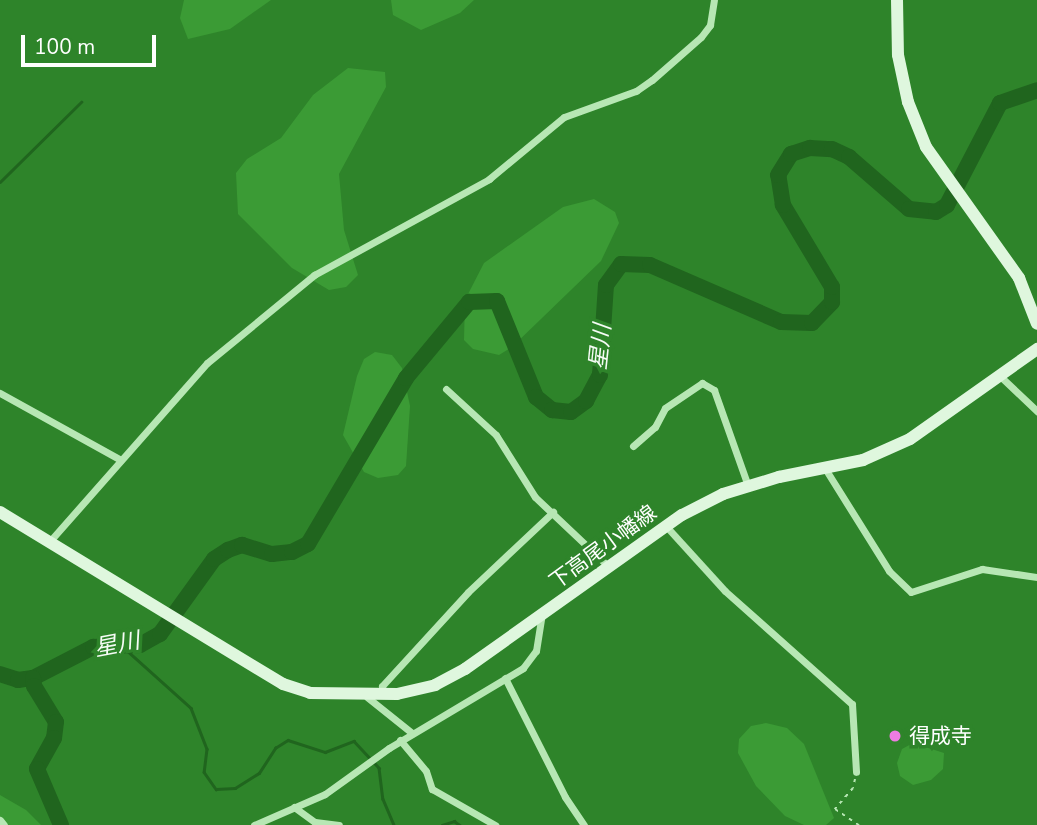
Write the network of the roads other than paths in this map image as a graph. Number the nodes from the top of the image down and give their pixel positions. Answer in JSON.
{"nodes":[{"id":1,"x":714,"y":0,"type":"edge"},
{"id":2,"x":897,"y":0,"type":"edge"},
{"id":3,"x":1037,"y":324,"type":"edge"},
{"id":4,"x":1037,"y":349,"type":"edge"},
{"id":5,"x":1001,"y":377,"type":"junction"},
{"id":6,"x":446,"y":389,"type":"dead end"},
{"id":7,"x":0,"y":393,"type":"edge"},
{"id":8,"x":1037,"y":411,"type":"edge"},
{"id":9,"x":633,"y":446,"type":"dead end"},
{"id":10,"x":121,"y":460,"type":"junction"},
{"id":11,"x":825,"y":470,"type":"junction"},
{"id":12,"x":748,"y":486,"type":"junction"},
{"id":13,"x":0,"y":512,"type":"edge"},
{"id":14,"x":553,"y":512,"type":"junction"},
{"id":15,"x":665,"y":525,"type":"junction"},
{"id":16,"x":50,"y":541,"type":"junction"},
{"id":17,"x":607,"y":565,"type":"junction"},
{"id":18,"x":1037,"y":577,"type":"edge"},
{"id":19,"x":542,"y":614,"type":"junction"},
{"id":20,"x":505,"y":678,"type":"junction"},
{"id":21,"x":384,"y":695,"type":"junction"},
{"id":22,"x":367,"y":697,"type":"junction"},
{"id":23,"x":412,"y":733,"type":"junction"},
{"id":24,"x":400,"y":740,"type":"junction"},
{"id":25,"x":856,"y":772,"type":"road end"},
{"id":26,"x":294,"y":807,"type":"junction"},
{"id":27,"x":0,"y":820,"type":"edge"},
{"id":28,"x":4,"y":825,"type":"edge"},
{"id":29,"x":254,"y":825,"type":"edge"},
{"id":30,"x":340,"y":825,"type":"edge"},
{"id":31,"x":495,"y":825,"type":"edge"},
{"id":32,"x":584,"y":825,"type":"edge"}],
"edges":[{"from":1,"to":10,"type":"street"},
{"from":2,"to":3,"type":"main road"},
{"from":4,"to":5,"type":"main road","name":"下高尾小幡線"},
{"from":5,"to":8,"type":"street"},
{"from":5,"to":11,"type":"main road","name":"下高尾小幡線"},
{"from":6,"to":14,"type":"street"},
{"from":7,"to":10,"type":"street"},
{"from":9,"to":12,"type":"street"},
{"from":10,"to":16,"type":"street"},
{"from":11,"to":12,"type":"main road","name":"下高尾小幡線"},
{"from":11,"to":18,"type":"street"},
{"from":12,"to":15,"type":"main road","name":"下高尾小幡線"},
{"from":13,"to":16,"type":"main road"},
{"from":14,"to":17,"type":"street"},
{"from":14,"to":21,"type":"street"},
{"from":15,"to":17,"type":"main road","name":"下高尾小幡線"},
{"from":15,"to":25,"type":"street"},
{"from":16,"to":22,"type":"main road","name":"下高尾小幡線"},
{"from":17,"to":19,"type":"main road","name":"下高尾小幡線"},
{"from":19,"to":20,"type":"street"},
{"from":19,"to":21,"type":"main road","name":"下高尾小幡線"},
{"from":20,"to":23,"type":"street"},
{"from":20,"to":32,"type":"street"},
{"from":21,"to":22,"type":"main road","name":"下高尾小幡線"},
{"from":22,"to":23,"type":"street"},
{"from":23,"to":24,"type":"street"},
{"from":24,"to":26,"type":"street"},
{"from":24,"to":31,"type":"street"},
{"from":26,"to":29,"type":"street"},
{"from":26,"to":30,"type":"street"},
{"from":27,"to":28,"type":"street"}]}
